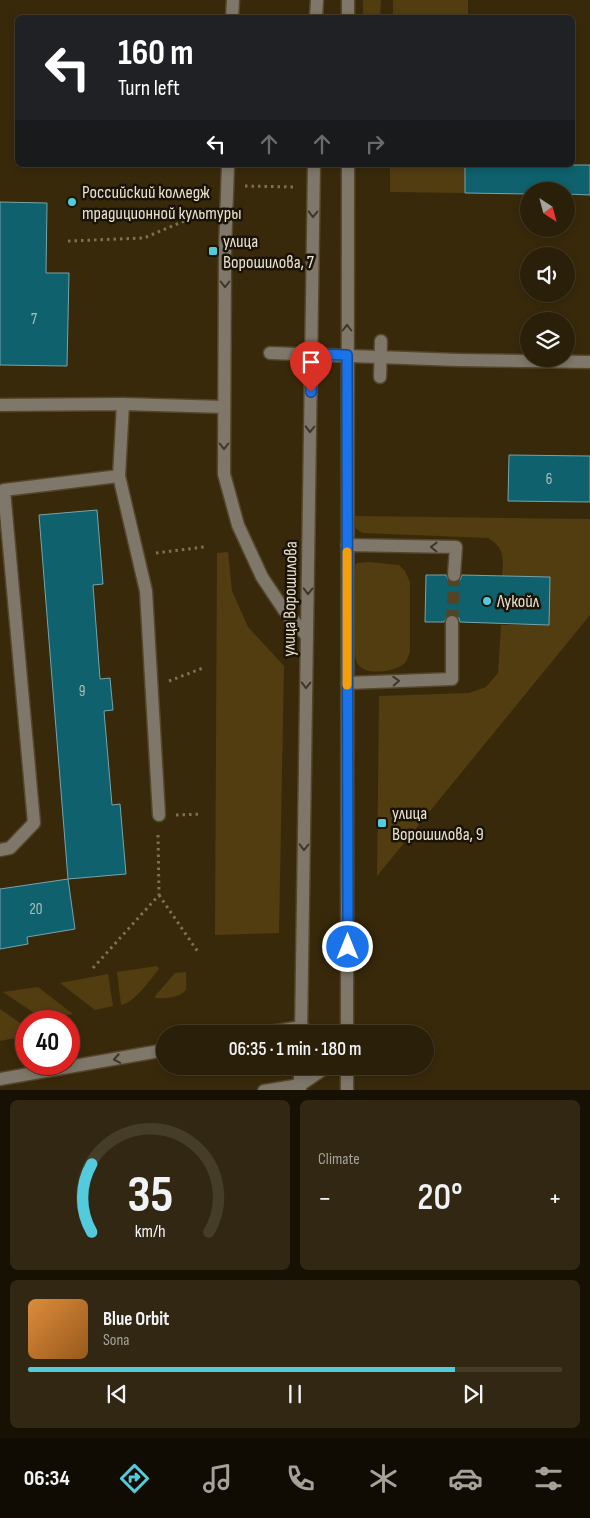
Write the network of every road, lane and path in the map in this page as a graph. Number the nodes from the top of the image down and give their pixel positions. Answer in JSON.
{"nodes":[{"id":1,"x":233,"y":0,"type":"edge"},
{"id":2,"x":317,"y":0,"type":"edge"},
{"id":3,"x":348,"y":0,"type":"edge"},
{"id":4,"x":232,"y":15,"type":"edge"},
{"id":5,"x":316,"y":15,"type":"edge"},
{"id":6,"x":348,"y":15,"type":"edge"},
{"id":7,"x":228,"y":167,"type":"edge"},
{"id":8,"x":314,"y":167,"type":"edge"},
{"id":9,"x":348,"y":167,"type":"edge"},
{"id":10,"x":243,"y":186,"type":"dead end"},
{"id":11,"x":302,"y":187,"type":"dead end"},
{"id":12,"x":211,"y":210,"type":"dead end"},
{"id":13,"x":68,"y":241,"type":"dead end"},
{"id":14,"x":380,"y":342,"type":"dead end"},
{"id":15,"x":270,"y":353,"type":"dead end"},
{"id":16,"x":311,"y":354,"type":"junction"},
{"id":17,"x":347,"y":355,"type":"junction"},
{"id":18,"x":380,"y":357,"type":"junction"},
{"id":19,"x":590,"y":362,"type":"edge"},
{"id":20,"x":380,"y":377,"type":"dead end"},
{"id":21,"x":123,"y":404,"type":"junction"},
{"id":22,"x":0,"y":405,"type":"edge"},
{"id":23,"x":224,"y":407,"type":"junction"},
{"id":24,"x":119,"y":476,"type":"junction"},
{"id":25,"x":347,"y":545,"type":"junction"},
{"id":26,"x":204,"y":547,"type":"dead end"},
{"id":27,"x":138,"y":555,"type":"junction"},
{"id":28,"x":454,"y":575,"type":"tunnel mouth"},
{"id":29,"x":452,"y":622,"type":"tunnel mouth"},
{"id":30,"x":307,"y":636,"type":"junction"},
{"id":31,"x":203,"y":668,"type":"dead end"},
{"id":32,"x":347,"y":683,"type":"junction"},
{"id":33,"x":152,"y":688,"type":"junction"},
{"id":34,"x":202,"y":814,"type":"dead end"},
{"id":35,"x":159,"y":815,"type":"junction"},
{"id":36,"x":0,"y":850,"type":"edge"},
{"id":37,"x":159,"y":895,"type":"junction"},
{"id":38,"x":198,"y":952,"type":"dead end"},
{"id":39,"x":92,"y":968,"type":"dead end"},
{"id":40,"x":301,"y":1025,"type":"edge"},
{"id":41,"x":348,"y":1025,"type":"edge"},
{"id":42,"x":156,"y":1052,"type":"edge"},
{"id":43,"x":300,"y":1075,"type":"edge"},
{"id":44,"x":317,"y":1075,"type":"edge"},
{"id":45,"x":347,"y":1075,"type":"edge"},
{"id":46,"x":0,"y":1079,"type":"edge"},
{"id":47,"x":300,"y":1088,"type":"edge"},
{"id":48,"x":264,"y":1090,"type":"edge"},
{"id":49,"x":347,"y":1090,"type":"edge"}],
"edges":[{"from":1,"to":4,"type":"street"},
{"from":2,"to":5,"type":"street"},
{"from":3,"to":6,"type":"street"},
{"from":7,"to":23,"type":"street","one_way":true},
{"from":8,"to":16,"type":"street","name":"улица Ворошилова","one_way":true},
{"from":17,"to":9,"type":"street","one_way":true},
{"from":10,"to":11,"type":"path"},
{"from":12,"to":13,"type":"path"},
{"from":14,"to":18,"type":"street"},
{"from":15,"to":16,"type":"street"},
{"from":16,"to":17,"type":"street"},
{"from":16,"to":30,"type":"street","name":"улица Ворошилова","one_way":true},
{"from":17,"to":18,"type":"street"},
{"from":17,"to":25,"type":"street"},
{"from":18,"to":19,"type":"street"},
{"from":18,"to":20,"type":"street"},
{"from":21,"to":22,"type":"street"},
{"from":21,"to":23,"type":"street"},
{"from":21,"to":24,"type":"street"},
{"from":23,"to":30,"type":"street","one_way":true},
{"from":24,"to":27,"type":"street"},
{"from":24,"to":36,"type":"street"},
{"from":28,"to":25,"type":"street","one_way":true},
{"from":25,"to":32,"type":"street"},
{"from":26,"to":27,"type":"path"},
{"from":27,"to":33,"type":"street"},
{"from":32,"to":29,"type":"street","one_way":true},
{"from":30,"to":40,"type":"street","name":"улица Ворошилова","one_way":true},
{"from":31,"to":33,"type":"path"},
{"from":32,"to":41,"type":"street"},
{"from":33,"to":35,"type":"street"},
{"from":34,"to":35,"type":"path"},
{"from":35,"to":37,"type":"path"},
{"from":37,"to":38,"type":"path"},
{"from":37,"to":39,"type":"path"},
{"from":42,"to":46,"type":"street","one_way":true},
{"from":43,"to":47,"type":"street"},
{"from":44,"to":47,"type":"street"},
{"from":45,"to":49,"type":"street"},
{"from":47,"to":48,"type":"street"}]}
